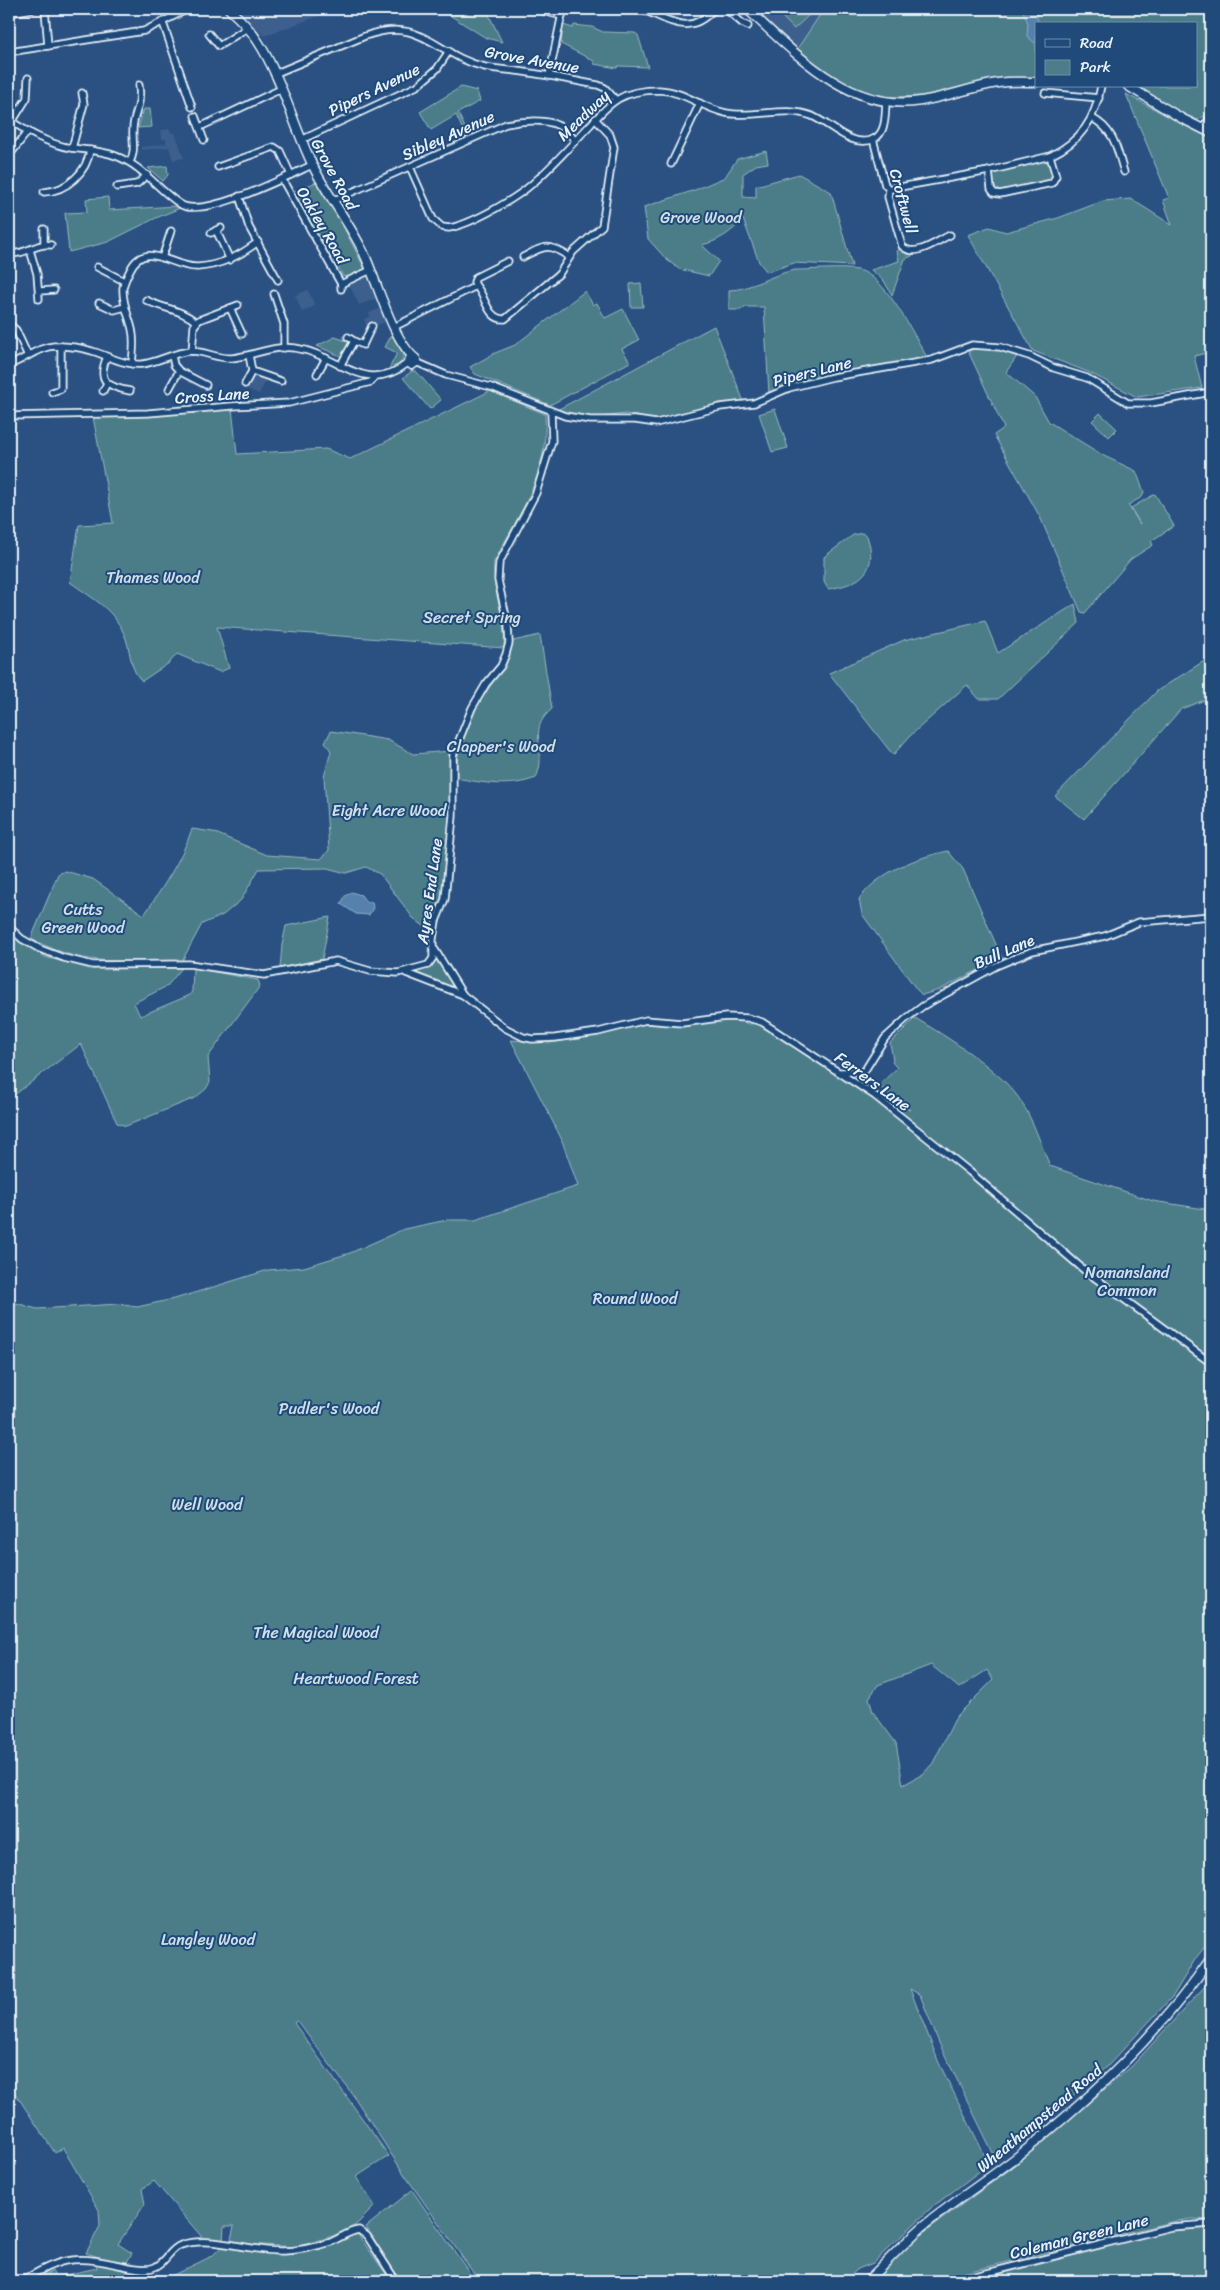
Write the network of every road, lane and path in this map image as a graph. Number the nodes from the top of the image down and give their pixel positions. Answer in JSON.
{"nodes":[{"id":1,"x":33,"y":9,"type":"edge"},
{"id":2,"x":45,"y":9,"type":"edge"},
{"id":3,"x":188,"y":9,"type":"edge"},
{"id":4,"x":229,"y":9,"type":"edge"},
{"id":5,"x":535,"y":9,"type":"edge"},
{"id":6,"x":564,"y":9,"type":"edge"},
{"id":7,"x":640,"y":9,"type":"edge"},
{"id":8,"x":714,"y":9,"type":"edge"},
{"id":9,"x":726,"y":9,"type":"edge"},
{"id":10,"x":746,"y":9,"type":"edge"},
{"id":11,"x":9,"y":13,"type":"edge"},
{"id":12,"x":562,"y":16,"type":"junction"},
{"id":13,"x":163,"y":23,"type":"junction"},
{"id":14,"x":748,"y":26,"type":"dead end"},
{"id":15,"x":247,"y":28,"type":"junction"},
{"id":16,"x":209,"y":34,"type":"dead end"},
{"id":17,"x":48,"y":46,"type":"junction"},
{"id":18,"x":449,"y":51,"type":"junction"},
{"id":19,"x":9,"y":52,"type":"edge"},
{"id":20,"x":274,"y":74,"type":"junction"},
{"id":21,"x":549,"y":76,"type":"junction"},
{"id":22,"x":28,"y":78,"type":"dead end"},
{"id":23,"x":1035,"y":82,"type":"edge"},
{"id":24,"x":139,"y":85,"type":"dead end"},
{"id":25,"x":1100,"y":88,"type":"edge"},
{"id":26,"x":1132,"y":88,"type":"edge"},
{"id":27,"x":281,"y":89,"type":"junction"},
{"id":28,"x":82,"y":93,"type":"dead end"},
{"id":29,"x":1045,"y":93,"type":"dead end"},
{"id":30,"x":1099,"y":98,"type":"junction"},
{"id":31,"x":616,"y":100,"type":"junction"},
{"id":32,"x":886,"y":101,"type":"junction"},
{"id":33,"x":700,"y":102,"type":"junction"},
{"id":34,"x":192,"y":108,"type":"dead end"},
{"id":35,"x":195,"y":116,"type":"dead end"},
{"id":36,"x":1211,"y":116,"type":"edge"},
{"id":37,"x":1092,"y":118,"type":"junction"},
{"id":38,"x":596,"y":119,"type":"junction"},
{"id":39,"x":10,"y":121,"type":"edge"},
{"id":40,"x":200,"y":127,"type":"junction"},
{"id":41,"x":1203,"y":128,"type":"junction"},
{"id":42,"x":28,"y":131,"type":"junction"},
{"id":43,"x":1211,"y":133,"type":"edge"},
{"id":44,"x":873,"y":139,"type":"junction"},
{"id":45,"x":204,"y":140,"type":"dead end"},
{"id":46,"x":301,"y":140,"type":"junction"},
{"id":47,"x":575,"y":140,"type":"junction"},
{"id":48,"x":72,"y":148,"type":"junction"},
{"id":49,"x":90,"y":150,"type":"junction"},
{"id":50,"x":9,"y":156,"type":"edge"},
{"id":51,"x":1050,"y":156,"type":"junction"},
{"id":52,"x":130,"y":162,"type":"junction"},
{"id":53,"x":312,"y":164,"type":"junction"},
{"id":54,"x":671,"y":164,"type":"dead end"},
{"id":55,"x":218,"y":167,"type":"dead end"},
{"id":56,"x":410,"y":167,"type":"junction"},
{"id":57,"x":989,"y":170,"type":"junction"},
{"id":58,"x":1124,"y":172,"type":"dead end"},
{"id":59,"x":147,"y":174,"type":"junction"},
{"id":60,"x":291,"y":175,"type":"junction"},
{"id":61,"x":282,"y":179,"type":"junction"},
{"id":62,"x":116,"y":187,"type":"dead end"},
{"id":63,"x":889,"y":189,"type":"junction"},
{"id":64,"x":44,"y":192,"type":"dead end"},
{"id":65,"x":239,"y":196,"type":"junction"},
{"id":66,"x":332,"y":202,"type":"junction"},
{"id":67,"x":44,"y":229,"type":"dead end"},
{"id":68,"x":216,"y":230,"type":"dead end"},
{"id":69,"x":171,"y":231,"type":"dead end"},
{"id":70,"x":950,"y":235,"type":"dead end"},
{"id":71,"x":258,"y":242,"type":"junction"},
{"id":72,"x":44,"y":244,"type":"junction"},
{"id":73,"x":51,"y":245,"type":"dead end"},
{"id":74,"x":30,"y":250,"type":"junction"},
{"id":75,"x":9,"y":253,"type":"edge"},
{"id":76,"x":523,"y":257,"type":"dead end"},
{"id":77,"x":569,"y":257,"type":"junction"},
{"id":78,"x":162,"y":258,"type":"junction"},
{"id":79,"x":230,"y":260,"type":"junction"},
{"id":80,"x":508,"y":261,"type":"dead end"},
{"id":81,"x":97,"y":267,"type":"dead end"},
{"id":82,"x":371,"y":270,"type":"junction"},
{"id":83,"x":278,"y":280,"type":"dead end"},
{"id":84,"x":124,"y":281,"type":"junction"},
{"id":85,"x":476,"y":286,"type":"junction"},
{"id":86,"x":54,"y":290,"type":"dead end"},
{"id":87,"x":40,"y":291,"type":"junction"},
{"id":88,"x":274,"y":294,"type":"dead end"},
{"id":89,"x":40,"y":299,"type":"dead end"},
{"id":90,"x":146,"y":300,"type":"dead end"},
{"id":91,"x":99,"y":303,"type":"dead end"},
{"id":92,"x":238,"y":305,"type":"dead end"},
{"id":93,"x":125,"y":308,"type":"junction"},
{"id":94,"x":230,"y":308,"type":"junction"},
{"id":95,"x":196,"y":322,"type":"junction"},
{"id":96,"x":9,"y":324,"type":"edge"},
{"id":97,"x":372,"y":326,"type":"dead end"},
{"id":98,"x":394,"y":327,"type":"junction"},
{"id":99,"x":242,"y":334,"type":"dead end"},
{"id":100,"x":61,"y":346,"type":"junction"},
{"id":101,"x":284,"y":348,"type":"junction"},
{"id":102,"x":192,"y":351,"type":"junction"},
{"id":103,"x":249,"y":355,"type":"junction"},
{"id":104,"x":28,"y":356,"type":"junction"},
{"id":105,"x":172,"y":356,"type":"junction"},
{"id":106,"x":108,"y":357,"type":"junction"},
{"id":107,"x":326,"y":358,"type":"junction"},
{"id":108,"x":412,"y":360,"type":"junction"},
{"id":109,"x":9,"y":364,"type":"edge"},
{"id":110,"x":132,"y":364,"type":"junction"},
{"id":111,"x":340,"y":366,"type":"junction"},
{"id":112,"x":179,"y":371,"type":"junction"},
{"id":113,"x":252,"y":371,"type":"junction"},
{"id":114,"x":317,"y":374,"type":"dead end"},
{"id":115,"x":376,"y":376,"type":"junction"},
{"id":116,"x":281,"y":381,"type":"dead end"},
{"id":117,"x":107,"y":383,"type":"junction"},
{"id":118,"x":245,"y":384,"type":"dead end"},
{"id":119,"x":206,"y":385,"type":"dead end"},
{"id":120,"x":169,"y":389,"type":"dead end"},
{"id":121,"x":102,"y":391,"type":"dead end"},
{"id":122,"x":130,"y":391,"type":"dead end"},
{"id":123,"x":52,"y":392,"type":"dead end"},
{"id":124,"x":1211,"y":392,"type":"edge"},
{"id":125,"x":551,"y":412,"type":"junction"},
{"id":126,"x":9,"y":416,"type":"edge"},
{"id":127,"x":1211,"y":916,"type":"edge"},
{"id":128,"x":9,"y":927,"type":"edge"},
{"id":129,"x":435,"y":950,"type":"junction"},
{"id":130,"x":406,"y":973,"type":"junction"},
{"id":131,"x":463,"y":995,"type":"junction"},
{"id":132,"x":841,"y":1072,"type":"junction"},
{"id":133,"x":1211,"y":1363,"type":"edge"},
{"id":134,"x":1211,"y":1958,"type":"edge"},
{"id":135,"x":1211,"y":2224,"type":"edge"},
{"id":136,"x":22,"y":2281,"type":"edge"},
{"id":137,"x":396,"y":2281,"type":"edge"},
{"id":138,"x":867,"y":2281,"type":"edge"},
{"id":139,"x":955,"y":2281,"type":"edge"}],
"edges":[{"from":1,"to":11,"type":"street"},
{"from":2,"to":17,"type":"street"},
{"from":3,"to":13,"type":"street"},
{"from":4,"to":15,"type":"street","name":"Grove Road"},
{"from":5,"to":12,"type":"street"},
{"from":6,"to":12,"type":"street"},
{"from":7,"to":8,"type":"street"},
{"from":9,"to":14,"type":"street"},
{"from":10,"to":32,"type":"street"},
{"from":12,"to":21,"type":"street"},
{"from":13,"to":17,"type":"street"},
{"from":13,"to":34,"type":"street"},
{"from":15,"to":16,"type":"street"},
{"from":15,"to":20,"type":"street","name":"Grove Road"},
{"from":17,"to":19,"type":"street"},
{"from":18,"to":20,"type":"street","name":"Grove Avenue"},
{"from":18,"to":21,"type":"street","name":"Grove Avenue"},
{"from":18,"to":46,"type":"street","name":"Pipers Avenue"},
{"from":20,"to":27,"type":"street","name":"Grove Road"},
{"from":21,"to":31,"type":"street","name":"Grove Avenue"},
{"from":22,"to":39,"type":"street"},
{"from":23,"to":32,"type":"street"},
{"from":24,"to":52,"type":"street"},
{"from":25,"to":30,"type":"street"},
{"from":26,"to":41,"type":"street"},
{"from":27,"to":40,"type":"street"},
{"from":27,"to":46,"type":"street","name":"Grove Road"},
{"from":28,"to":48,"type":"street"},
{"from":29,"to":30,"type":"street"},
{"from":30,"to":37,"type":"street"},
{"from":31,"to":33,"type":"street","name":"Meadway"},
{"from":31,"to":38,"type":"street","name":"Meadway"},
{"from":32,"to":44,"type":"street"},
{"from":33,"to":44,"type":"street","name":"Meadway"},
{"from":33,"to":54,"type":"street"},
{"from":35,"to":40,"type":"street"},
{"from":36,"to":41,"type":"street"},
{"from":37,"to":51,"type":"street"},
{"from":37,"to":58,"type":"street"},
{"from":38,"to":47,"type":"street","name":"Meadway"},
{"from":38,"to":77,"type":"street"},
{"from":39,"to":42,"type":"street"},
{"from":40,"to":45,"type":"street"},
{"from":41,"to":43,"type":"street"},
{"from":42,"to":48,"type":"street"},
{"from":42,"to":50,"type":"street"},
{"from":44,"to":63,"type":"street","name":"Croftwell"},
{"from":46,"to":53,"type":"street","name":"Grove Road"},
{"from":47,"to":56,"type":"street","name":"Sibley Avenue"},
{"from":47,"to":56,"type":"street","name":"Meadway"},
{"from":48,"to":49,"type":"street"},
{"from":49,"to":52,"type":"street"},
{"from":49,"to":64,"type":"street"},
{"from":51,"to":57,"type":"street"},
{"from":51,"to":57,"type":"street"},
{"from":52,"to":59,"type":"street"},
{"from":53,"to":60,"type":"street"},
{"from":53,"to":66,"type":"street","name":"Grove Road"},
{"from":55,"to":60,"type":"street"},
{"from":56,"to":66,"type":"street","name":"Sibley Avenue"},
{"from":57,"to":63,"type":"street"},
{"from":59,"to":62,"type":"street"},
{"from":59,"to":65,"type":"street"},
{"from":60,"to":61,"type":"street"},
{"from":61,"to":65,"type":"street"},
{"from":61,"to":82,"type":"street","name":"Oakley Road"},
{"from":63,"to":70,"type":"street","name":"Croftwell"},
{"from":65,"to":71,"type":"street"},
{"from":66,"to":82,"type":"street","name":"Grove Road"},
{"from":67,"to":72,"type":"street"},
{"from":68,"to":79,"type":"street"},
{"from":69,"to":78,"type":"street"},
{"from":71,"to":79,"type":"street"},
{"from":71,"to":83,"type":"street"},
{"from":72,"to":73,"type":"street"},
{"from":72,"to":74,"type":"street"},
{"from":74,"to":75,"type":"street"},
{"from":74,"to":87,"type":"street"},
{"from":76,"to":77,"type":"street"},
{"from":77,"to":85,"type":"street"},
{"from":78,"to":79,"type":"street"},
{"from":78,"to":84,"type":"street"},
{"from":80,"to":85,"type":"street"},
{"from":81,"to":84,"type":"street"},
{"from":82,"to":98,"type":"street","name":"Grove Road"},
{"from":84,"to":93,"type":"street"},
{"from":85,"to":98,"type":"street"},
{"from":86,"to":87,"type":"street"},
{"from":87,"to":89,"type":"street"},
{"from":88,"to":101,"type":"street"},
{"from":90,"to":95,"type":"street"},
{"from":91,"to":93,"type":"street"},
{"from":92,"to":94,"type":"street"},
{"from":93,"to":110,"type":"street"},
{"from":94,"to":95,"type":"street"},
{"from":94,"to":99,"type":"street"},
{"from":95,"to":102,"type":"street"},
{"from":96,"to":104,"type":"street"},
{"from":97,"to":111,"type":"street"},
{"from":98,"to":108,"type":"street","name":"Grove Road"},
{"from":100,"to":104,"type":"street"},
{"from":100,"to":106,"type":"street"},
{"from":100,"to":123,"type":"street"},
{"from":101,"to":103,"type":"street"},
{"from":101,"to":107,"type":"street"},
{"from":102,"to":103,"type":"street"},
{"from":102,"to":105,"type":"street"},
{"from":103,"to":113,"type":"street"},
{"from":104,"to":109,"type":"street"},
{"from":105,"to":110,"type":"street"},
{"from":105,"to":112,"type":"street"},
{"from":106,"to":110,"type":"street"},
{"from":106,"to":117,"type":"street"},
{"from":107,"to":111,"type":"street"},
{"from":107,"to":114,"type":"street"},
{"from":108,"to":115,"type":"street","name":"Cross Lane"},
{"from":108,"to":125,"type":"street","name":"Pipers Lane"},
{"from":111,"to":115,"type":"street"},
{"from":112,"to":119,"type":"street"},
{"from":112,"to":120,"type":"street"},
{"from":113,"to":116,"type":"street"},
{"from":113,"to":118,"type":"street"},
{"from":115,"to":126,"type":"street","name":"Cross Lane"},
{"from":117,"to":121,"type":"street"},
{"from":117,"to":122,"type":"street"},
{"from":124,"to":125,"type":"street","name":"Pipers Lane"},
{"from":125,"to":129,"type":"street","name":"Ayres End Lane"},
{"from":127,"to":132,"type":"street","name":"Bull Lane"},
{"from":128,"to":130,"type":"street","name":"Ayres End Lane"},
{"from":129,"to":130,"type":"street","name":"Ayres End Lane"},
{"from":129,"to":131,"type":"street","name":"Ferrers Lane"},
{"from":130,"to":131,"type":"street","name":"Ferrers Lane"},
{"from":131,"to":132,"type":"street","name":"Ferrers Lane"},
{"from":132,"to":133,"type":"street","name":"Ferrers Lane"},
{"from":134,"to":138,"type":"street","name":"Wheathampstead Road"},
{"from":135,"to":139,"type":"street","name":"Coleman Green Lane"},
{"from":136,"to":137,"type":"street"}]}
